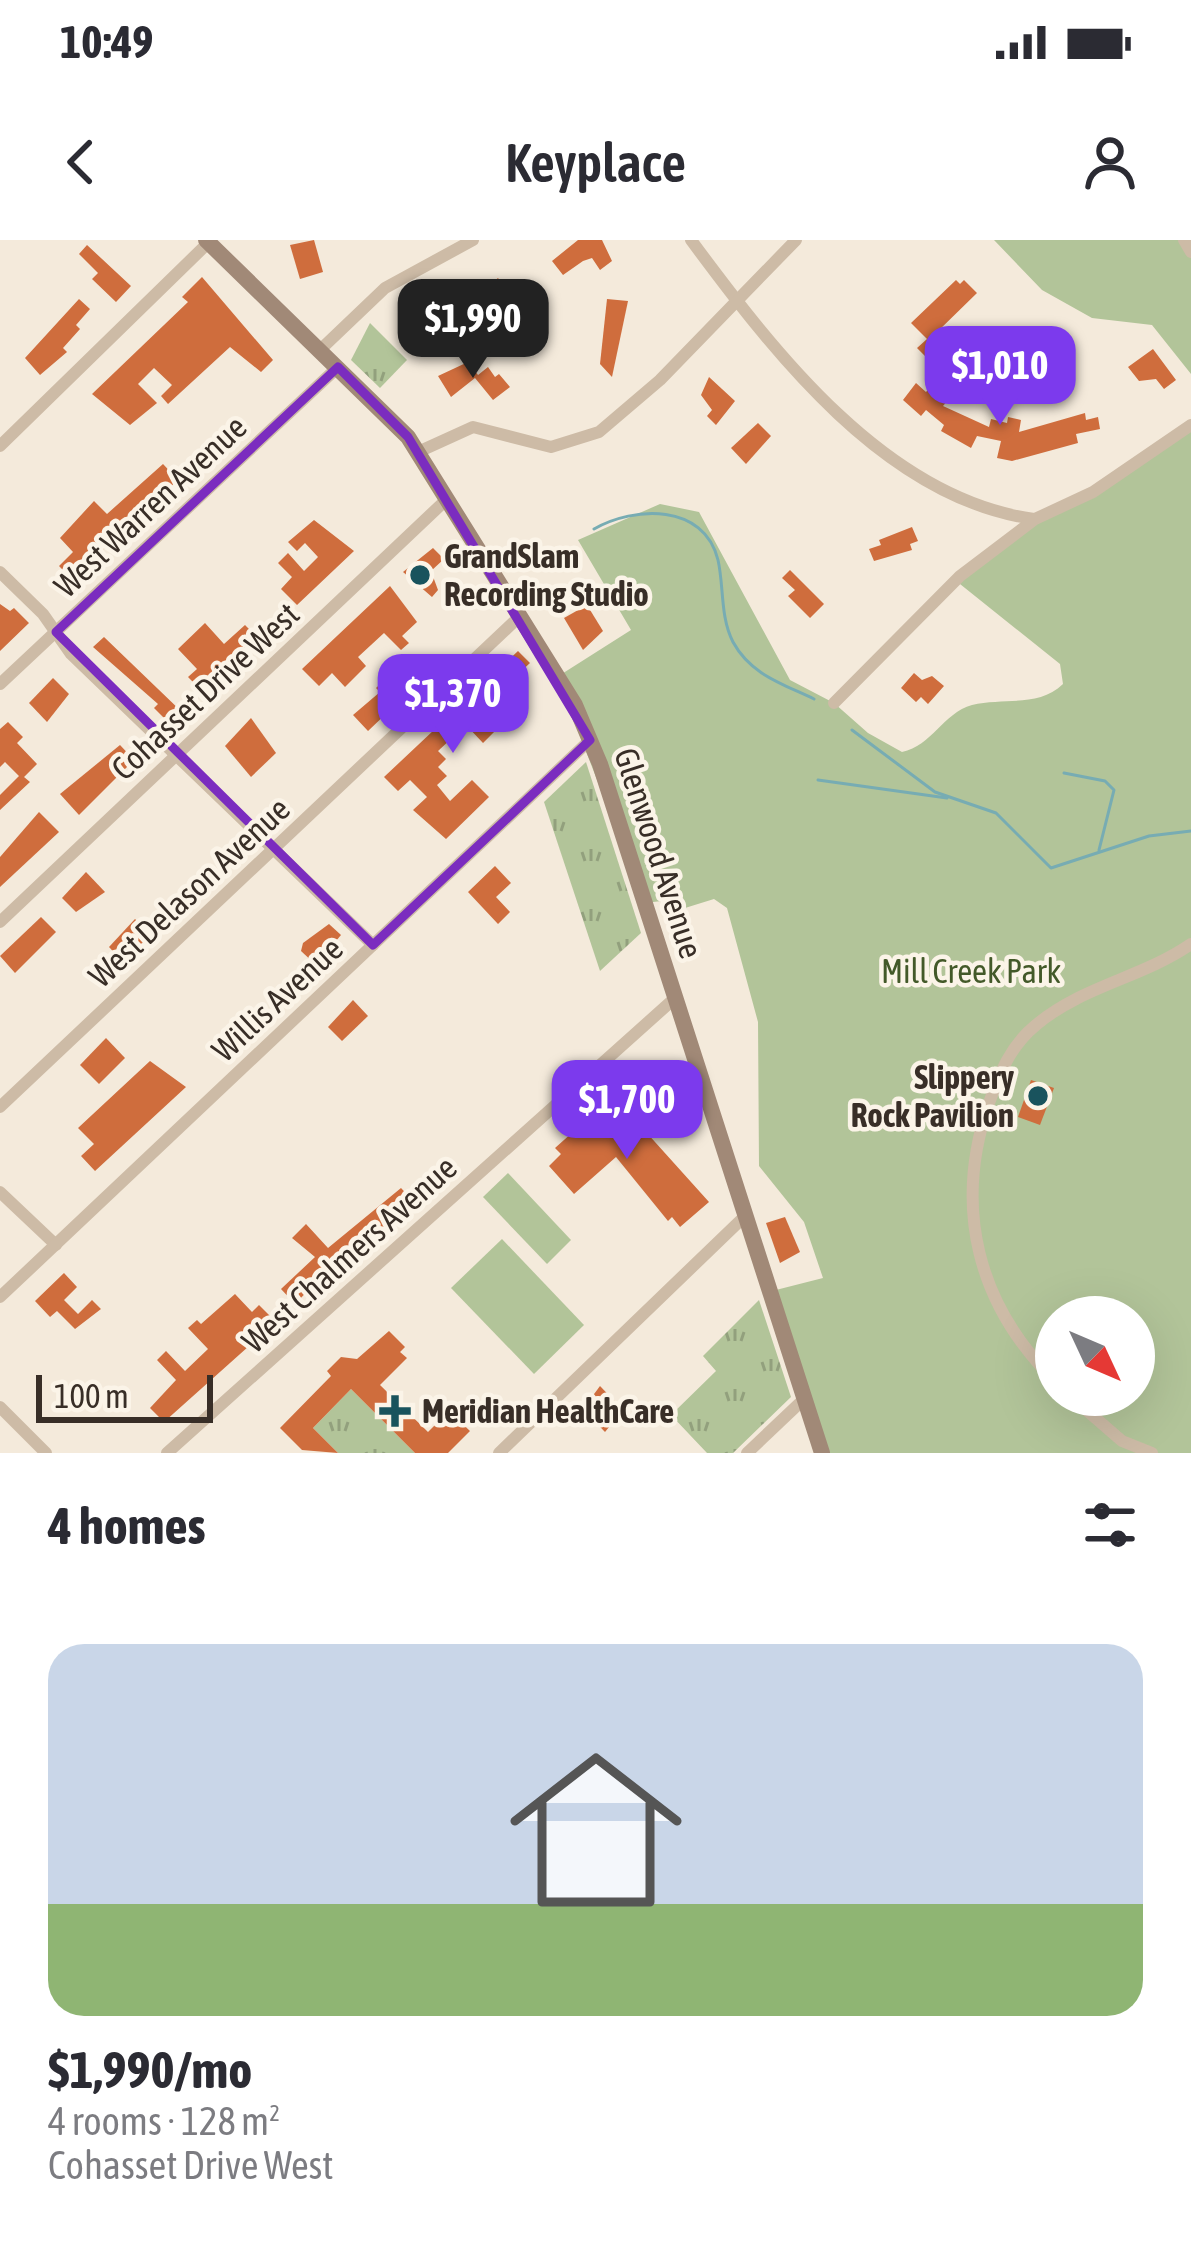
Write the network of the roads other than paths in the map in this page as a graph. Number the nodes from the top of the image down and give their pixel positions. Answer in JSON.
{"nodes":[{"id":1,"x":473,"y":240,"type":"edge"},
{"id":2,"x":691,"y":240,"type":"edge"},
{"id":3,"x":796,"y":240,"type":"edge"},
{"id":4,"x":1184,"y":240,"type":"edge"},
{"id":5,"x":207,"y":241,"type":"edge"},
{"id":6,"x":1191,"y":252,"type":"edge"},
{"id":7,"x":735,"y":300,"type":"junction"},
{"id":8,"x":320,"y":350,"type":"junction"},
{"id":9,"x":338,"y":367,"type":"junction"},
{"id":10,"x":1191,"y":424,"type":"edge"},
{"id":11,"x":0,"y":446,"type":"edge"},
{"id":12,"x":418,"y":452,"type":"junction"},
{"id":13,"x":447,"y":499,"type":"junction"},
{"id":14,"x":1035,"y":519,"type":"junction"},
{"id":15,"x":0,"y":572,"type":"edge"},
{"id":16,"x":519,"y":616,"type":"junction"},
{"id":17,"x":56,"y":632,"type":"junction"},
{"id":18,"x":0,"y":684,"type":"edge"},
{"id":19,"x":834,"y":703,"type":"dead end"},
{"id":20,"x":590,"y":740,"type":"junction"},
{"id":21,"x":176,"y":755,"type":"junction"},
{"id":22,"x":274,"y":848,"type":"junction"},
{"id":23,"x":0,"y":922,"type":"edge"},
{"id":24,"x":1191,"y":944,"type":"edge"},
{"id":25,"x":373,"y":945,"type":"junction"},
{"id":26,"x":675,"y":998,"type":"junction"},
{"id":27,"x":0,"y":1107,"type":"edge"},
{"id":28,"x":0,"y":1192,"type":"edge"},
{"id":29,"x":744,"y":1216,"type":"junction"},
{"id":30,"x":56,"y":1245,"type":"junction"},
{"id":31,"x":0,"y":1297,"type":"edge"},
{"id":32,"x":1035,"y":1355,"type":"edge"},
{"id":33,"x":804,"y":1399,"type":"junction"},
{"id":34,"x":0,"y":1407,"type":"edge"},
{"id":35,"x":1091,"y":1416,"type":"edge"},
{"id":36,"x":46,"y":1453,"type":"edge"},
{"id":37,"x":167,"y":1453,"type":"edge"},
{"id":38,"x":500,"y":1453,"type":"edge"},
{"id":39,"x":747,"y":1453,"type":"edge"},
{"id":40,"x":822,"y":1453,"type":"edge"},
{"id":41,"x":1152,"y":1453,"type":"edge"}],
"edges":[{"from":1,"to":8,"type":"street"},
{"from":2,"to":7,"type":"street"},
{"from":3,"to":7,"type":"street"},
{"from":4,"to":6,"type":"street"},
{"from":5,"to":8,"type":"main road","name":"Glenwood Avenue"},
{"from":5,"to":11,"type":"street"},
{"from":7,"to":12,"type":"street"},
{"from":7,"to":14,"type":"street"},
{"from":8,"to":9,"type":"main road","name":"Glenwood Avenue"},
{"from":9,"to":12,"type":"main road","name":"Glenwood Avenue"},
{"from":9,"to":17,"type":"street","name":"West Warren Avenue"},
{"from":10,"to":14,"type":"street"},
{"from":12,"to":13,"type":"main road","name":"Glenwood Avenue"},
{"from":13,"to":16,"type":"main road","name":"Glenwood Avenue"},
{"from":13,"to":21,"type":"street","name":"Cohasset Drive West"},
{"from":14,"to":19,"type":"street"},
{"from":15,"to":17,"type":"street"},
{"from":16,"to":20,"type":"main road","name":"Glenwood Avenue"},
{"from":16,"to":22,"type":"street","name":"West Delason Avenue"},
{"from":17,"to":18,"type":"street","name":"West Warren Avenue"},
{"from":17,"to":21,"type":"street"},
{"from":20,"to":25,"type":"street","name":"Willis Avenue"},
{"from":20,"to":26,"type":"main road","name":"Glenwood Avenue"},
{"from":21,"to":22,"type":"street"},
{"from":21,"to":23,"type":"street","name":"Cohasset Drive West"},
{"from":22,"to":25,"type":"street"},
{"from":22,"to":27,"type":"street","name":"West Delason Avenue"},
{"from":24,"to":32,"type":"street"},
{"from":25,"to":30,"type":"street","name":"Willis Avenue"},
{"from":26,"to":29,"type":"main road","name":"Glenwood Avenue"},
{"from":26,"to":37,"type":"street","name":"West Chalmers Avenue"},
{"from":28,"to":30,"type":"street"},
{"from":29,"to":33,"type":"main road","name":"Glenwood Avenue"},
{"from":29,"to":38,"type":"street"},
{"from":30,"to":31,"type":"street","name":"Willis Avenue"},
{"from":33,"to":39,"type":"street"},
{"from":33,"to":40,"type":"main road","name":"Glenwood Avenue"},
{"from":34,"to":36,"type":"street"},
{"from":35,"to":41,"type":"street"}]}
